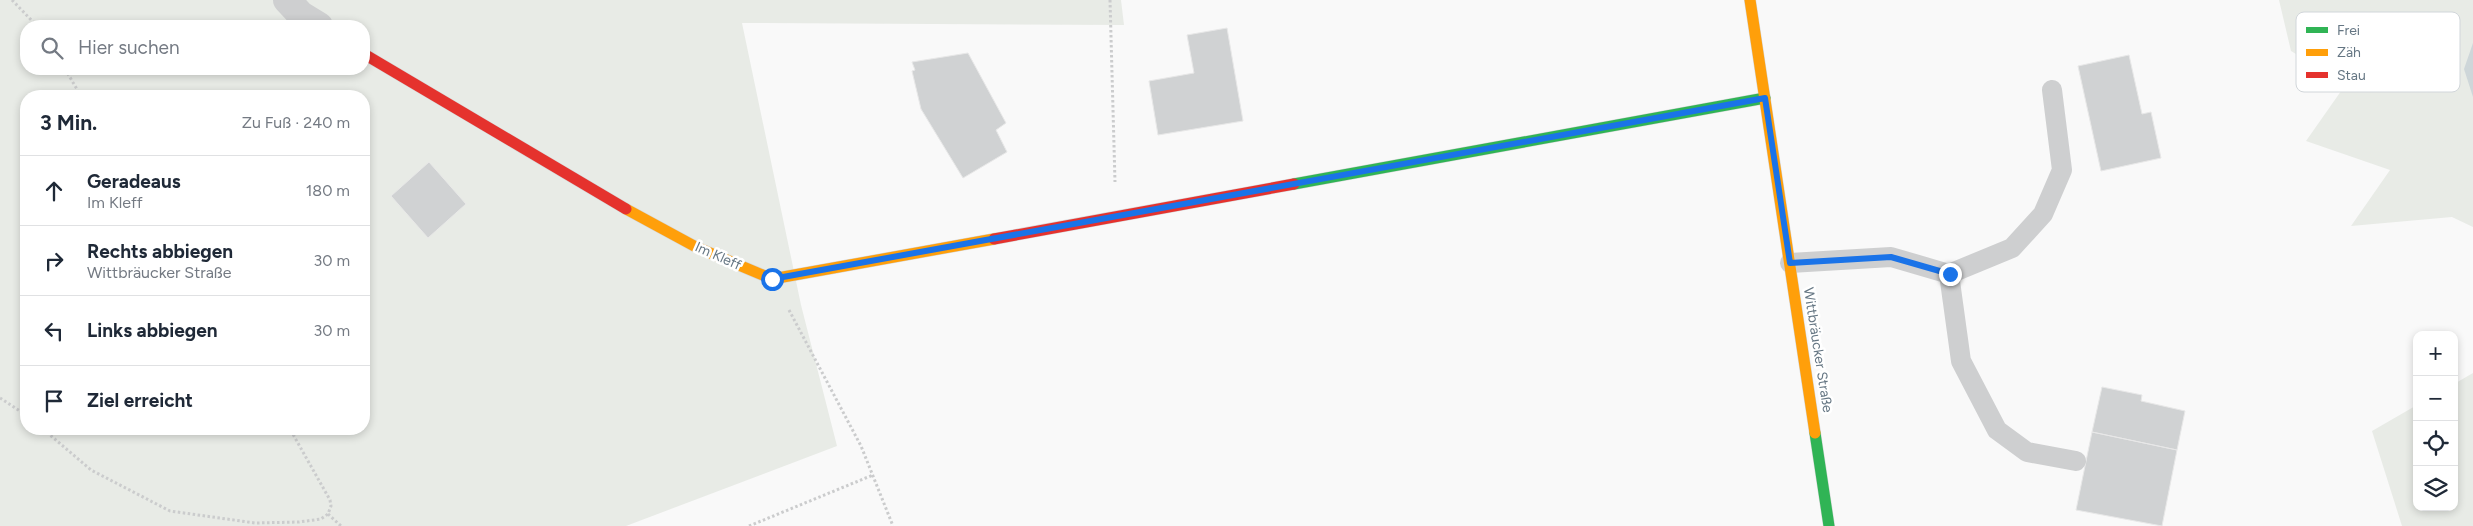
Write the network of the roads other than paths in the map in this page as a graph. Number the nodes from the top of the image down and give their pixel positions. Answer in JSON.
{"nodes":[{"id":1,"x":287,"y":0,"type":"edge"},
{"id":2,"x":1750,"y":0,"type":"edge"},
{"id":3,"x":309,"y":20,"type":"edge"},
{"id":4,"x":370,"y":58,"type":"edge"},
{"id":5,"x":2052,"y":90,"type":"dead end"},
{"id":6,"x":1765,"y":98,"type":"junction"},
{"id":7,"x":1790,"y":263,"type":"junction"},
{"id":8,"x":1950,"y":274,"type":"junction"},
{"id":9,"x":2076,"y":461,"type":"dead end"},
{"id":10,"x":1830,"y":526,"type":"edge"}],
"edges":[{"from":1,"to":3,"type":"street"},
{"from":2,"to":6,"type":"street","name":"Wittbräucker Straße"},
{"from":4,"to":6,"type":"street","name":"Im Kleff"},
{"from":5,"to":8,"type":"lane"},
{"from":6,"to":7,"type":"street","name":"Wittbräucker Straße"},
{"from":7,"to":8,"type":"lane"},
{"from":7,"to":10,"type":"street","name":"Wittbräucker Straße"},
{"from":8,"to":9,"type":"lane"}]}
